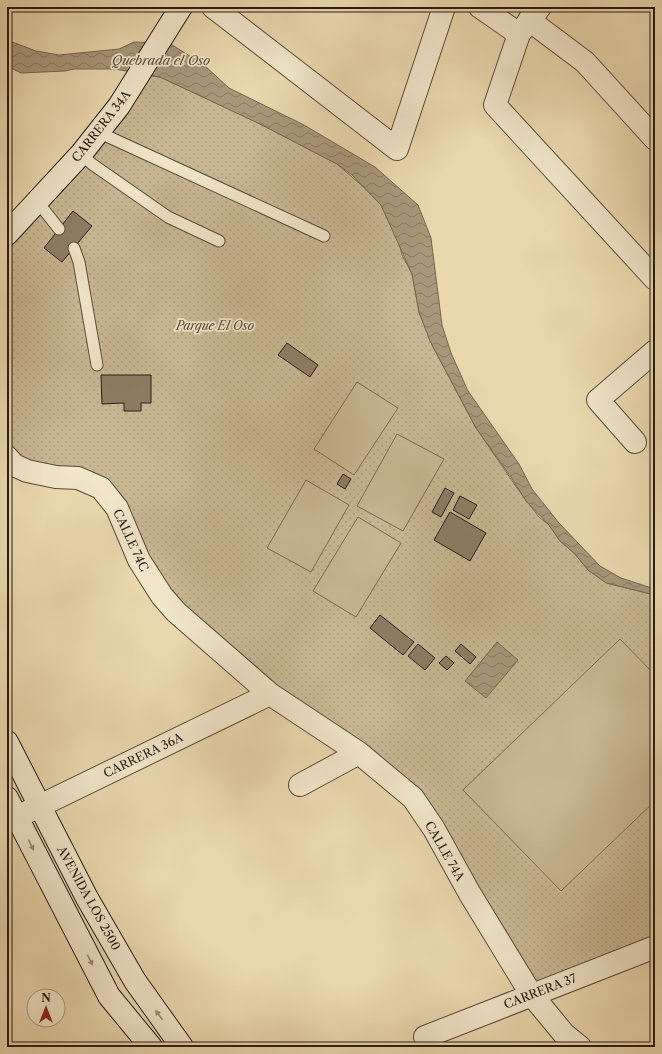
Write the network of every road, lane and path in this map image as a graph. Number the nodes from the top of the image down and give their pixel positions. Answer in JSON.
{"nodes":[{"id":1,"x":213,"y":7,"type":"edge"},
{"id":2,"x":444,"y":7,"type":"edge"},
{"id":3,"x":480,"y":7,"type":"edge"},
{"id":4,"x":177,"y":14,"type":"edge"},
{"id":5,"x":529,"y":20,"type":"edge"},
{"id":6,"x":98,"y":132,"type":"junction"},
{"id":7,"x":655,"y":139,"type":"edge"},
{"id":8,"x":81,"y":154,"type":"junction"},
{"id":9,"x":37,"y":201,"type":"junction"},
{"id":10,"x":59,"y":229,"type":"dead end"},
{"id":11,"x":7,"y":234,"type":"edge"},
{"id":12,"x":324,"y":236,"type":"dead end"},
{"id":13,"x":219,"y":241,"type":"dead end"},
{"id":14,"x":74,"y":248,"type":"dead end"},
{"id":15,"x":655,"y":279,"type":"edge"},
{"id":16,"x":655,"y":351,"type":"edge"},
{"id":17,"x":97,"y":365,"type":"dead end"},
{"id":18,"x":636,"y":442,"type":"dead end"},
{"id":19,"x":7,"y":457,"type":"edge"},
{"id":20,"x":270,"y":694,"type":"junction"},
{"id":21,"x":9,"y":753,"type":"edge"},
{"id":22,"x":359,"y":753,"type":"junction"},
{"id":23,"x":300,"y":785,"type":"dead end"},
{"id":24,"x":7,"y":798,"type":"edge"},
{"id":25,"x":39,"y":805,"type":"junction"},
{"id":26,"x":17,"y":817,"type":"junction"},
{"id":27,"x":650,"y":955,"type":"edge"},
{"id":28,"x":531,"y":994,"type":"junction"},
{"id":29,"x":425,"y":1037,"type":"dead end"},
{"id":30,"x":151,"y":1047,"type":"edge"},
{"id":31,"x":182,"y":1047,"type":"edge"},
{"id":32,"x":580,"y":1047,"type":"edge"}],
"edges":[{"from":1,"to":2,"type":"street"},
{"from":3,"to":5,"type":"street"},
{"from":4,"to":6,"type":"street","name":"CARRERA 34A"},
{"from":5,"to":7,"type":"street"},
{"from":5,"to":15,"type":"street"},
{"from":6,"to":8,"type":"street","name":"CARRERA 34A"},
{"from":6,"to":12,"type":"lane"},
{"from":8,"to":9,"type":"street","name":"CARRERA 34A"},
{"from":8,"to":13,"type":"lane"},
{"from":9,"to":10,"type":"lane"},
{"from":9,"to":11,"type":"street","name":"CARRERA 34A"},
{"from":14,"to":17,"type":"lane"},
{"from":16,"to":18,"type":"street"},
{"from":19,"to":20,"type":"street","name":"CALLE 74C"},
{"from":20,"to":22,"type":"street","name":"CALLE 74A"},
{"from":20,"to":25,"type":"street","name":"CARRERA 36A"},
{"from":21,"to":25,"type":"street","name":"AVENIDA LOS 2500"},
{"from":22,"to":23,"type":"street"},
{"from":22,"to":28,"type":"street","name":"CALLE 74A"},
{"from":24,"to":26,"type":"street"},
{"from":25,"to":26,"type":"street","name":"CARRERA 36A"},
{"from":31,"to":25,"type":"street","name":"AVENIDA LOS 2500","one_way":true},
{"from":26,"to":30,"type":"street","one_way":true},
{"from":27,"to":28,"type":"street","name":"CARRERA 37"},
{"from":28,"to":29,"type":"street","name":"CARRERA 37"},
{"from":28,"to":32,"type":"street","name":"CALLE 74A"}]}
